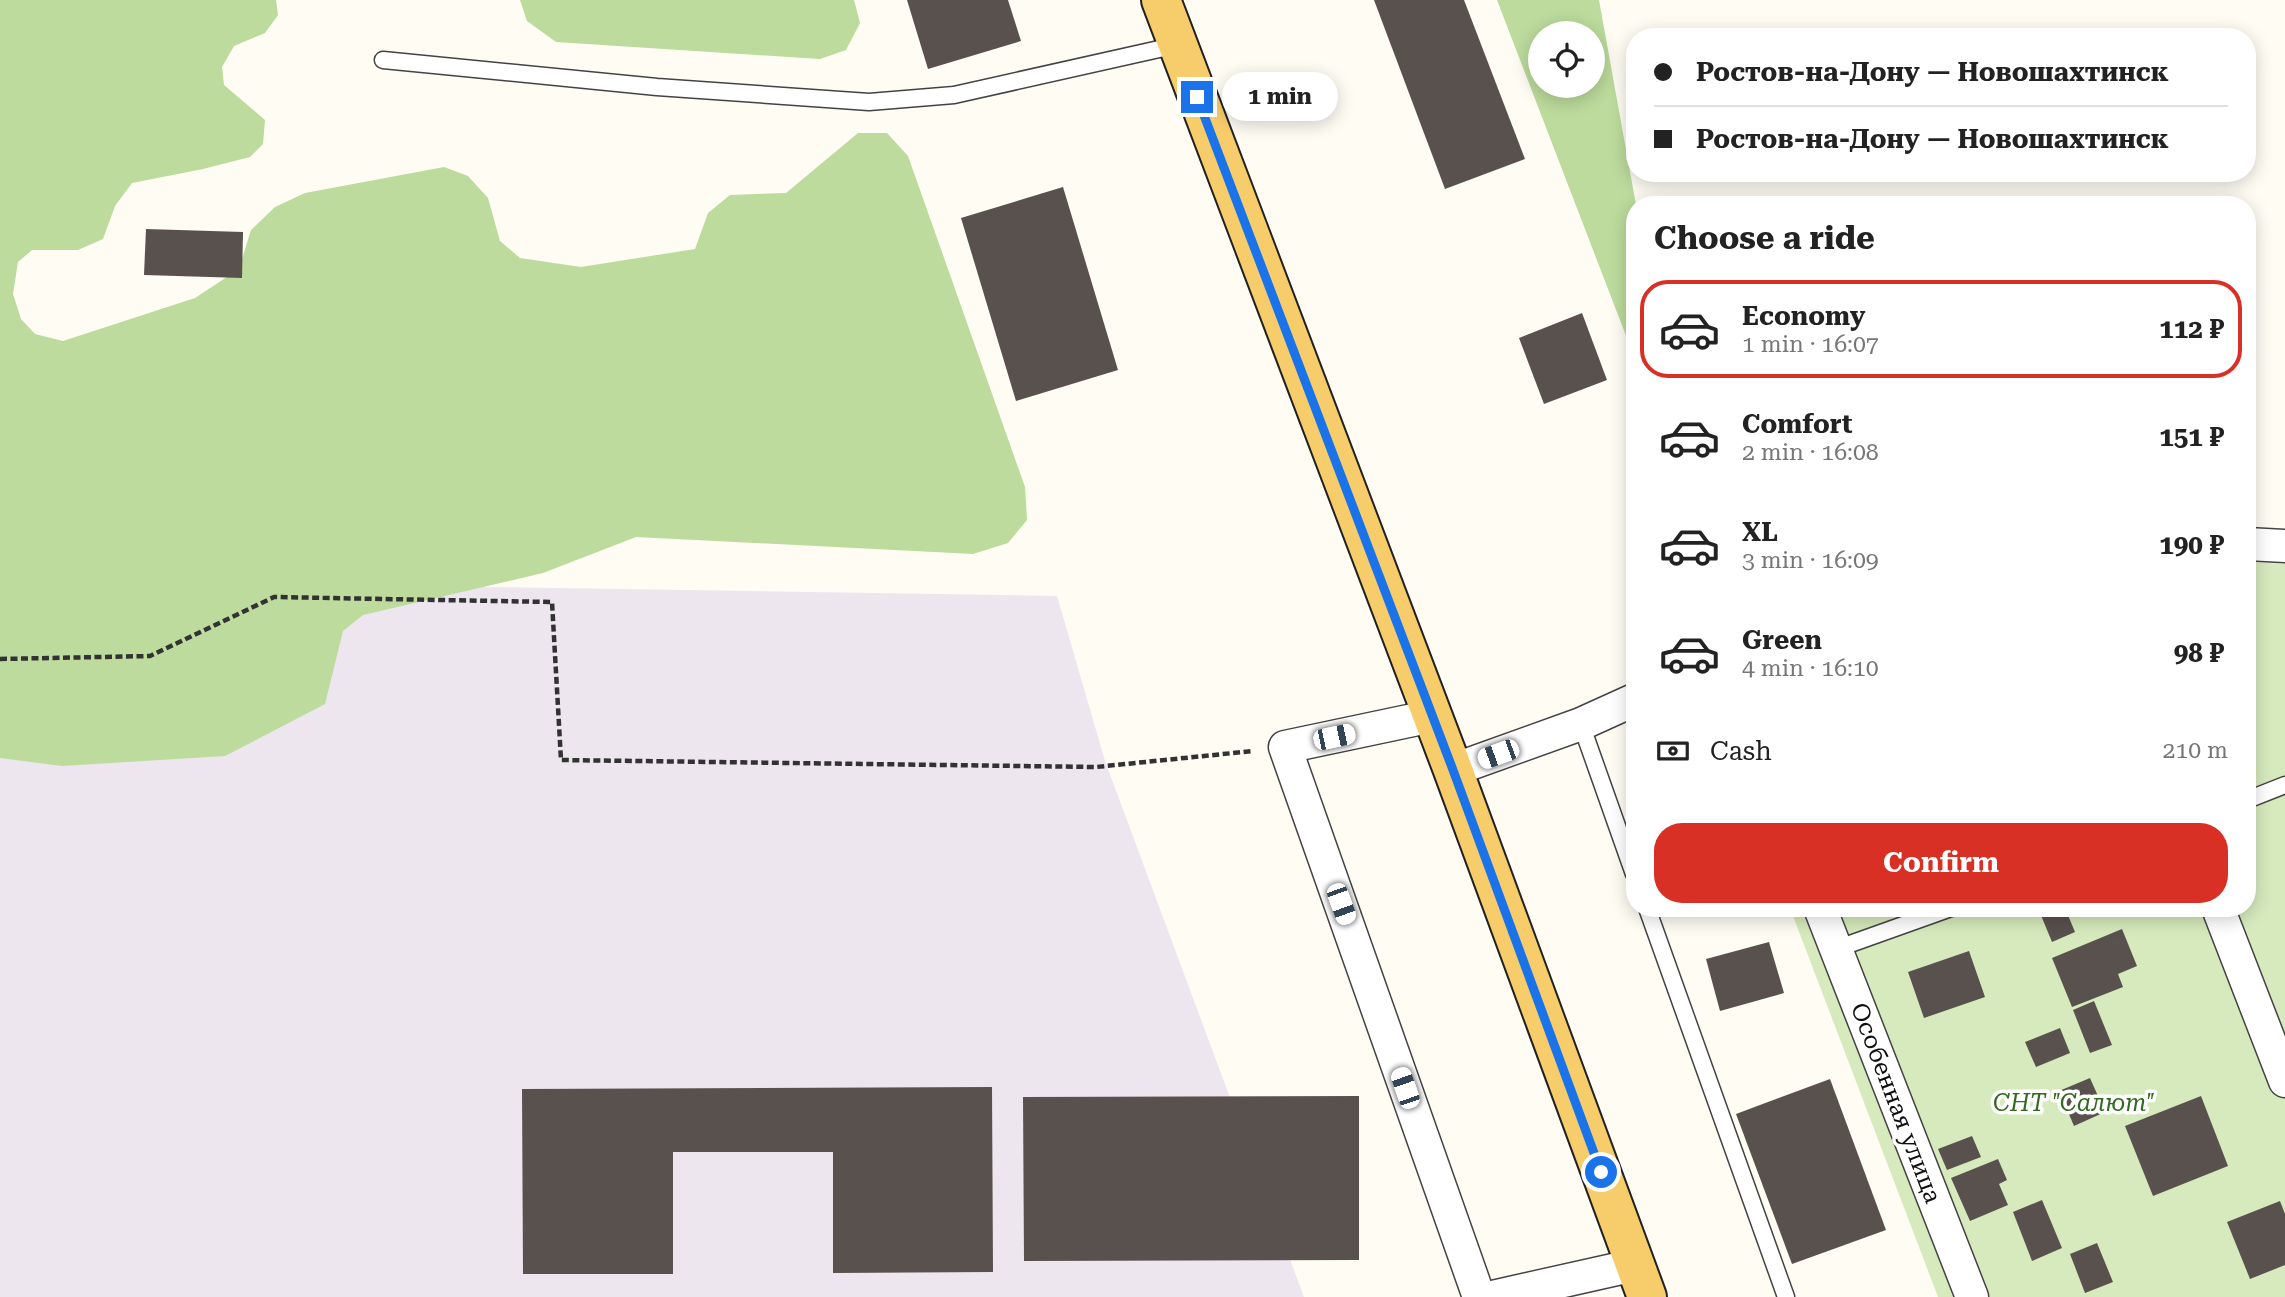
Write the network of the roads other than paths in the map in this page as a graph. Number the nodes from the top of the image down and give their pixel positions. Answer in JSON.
{"nodes":[{"id":1,"x":1160,"y":0,"type":"edge"},
{"id":2,"x":1177,"y":45,"type":"junction"},
{"id":3,"x":383,"y":60,"type":"dead end"},
{"id":4,"x":2256,"y":544,"type":"edge"},
{"id":5,"x":2285,"y":546,"type":"edge"},
{"id":6,"x":1626,"y":704,"type":"edge"},
{"id":7,"x":1432,"y":716,"type":"junction"},
{"id":8,"x":1581,"y":724,"type":"junction"},
{"id":9,"x":1453,"y":770,"type":"junction"},
{"id":10,"x":2285,"y":785,"type":"edge"},
{"id":11,"x":2256,"y":796,"type":"edge"},
{"id":12,"x":1626,"y":851,"type":"edge"},
{"id":13,"x":1650,"y":917,"type":"edge"},
{"id":14,"x":1824,"y":917,"type":"edge"},
{"id":15,"x":1926,"y":917,"type":"edge"},
{"id":16,"x":2221,"y":917,"type":"edge"},
{"id":17,"x":1836,"y":949,"type":"junction"},
{"id":18,"x":2285,"y":1081,"type":"edge"},
{"id":19,"x":1641,"y":1281,"type":"edge"},
{"id":20,"x":1479,"y":1297,"type":"edge"},
{"id":21,"x":1492,"y":1297,"type":"edge"},
{"id":22,"x":1786,"y":1297,"type":"edge"},
{"id":23,"x":1972,"y":1297,"type":"edge"}],
"edges":[{"from":1,"to":2,"type":"main road"},
{"from":2,"to":3,"type":"lane"},
{"from":2,"to":7,"type":"main road"},
{"from":4,"to":5,"type":"street"},
{"from":6,"to":8,"type":"street"},
{"from":7,"to":9,"type":"main road"},
{"from":7,"to":20,"type":"street"},
{"from":8,"to":9,"type":"street"},
{"from":8,"to":12,"type":"lane"},
{"from":9,"to":19,"type":"main road"},
{"from":10,"to":11,"type":"lane"},
{"from":13,"to":22,"type":"lane"},
{"from":14,"to":17,"type":"street","name":"Особенная улица"},
{"from":15,"to":17,"type":"lane"},
{"from":16,"to":18,"type":"street"},
{"from":17,"to":23,"type":"street","name":"Особенная улица"},
{"from":19,"to":21,"type":"street"}]}
